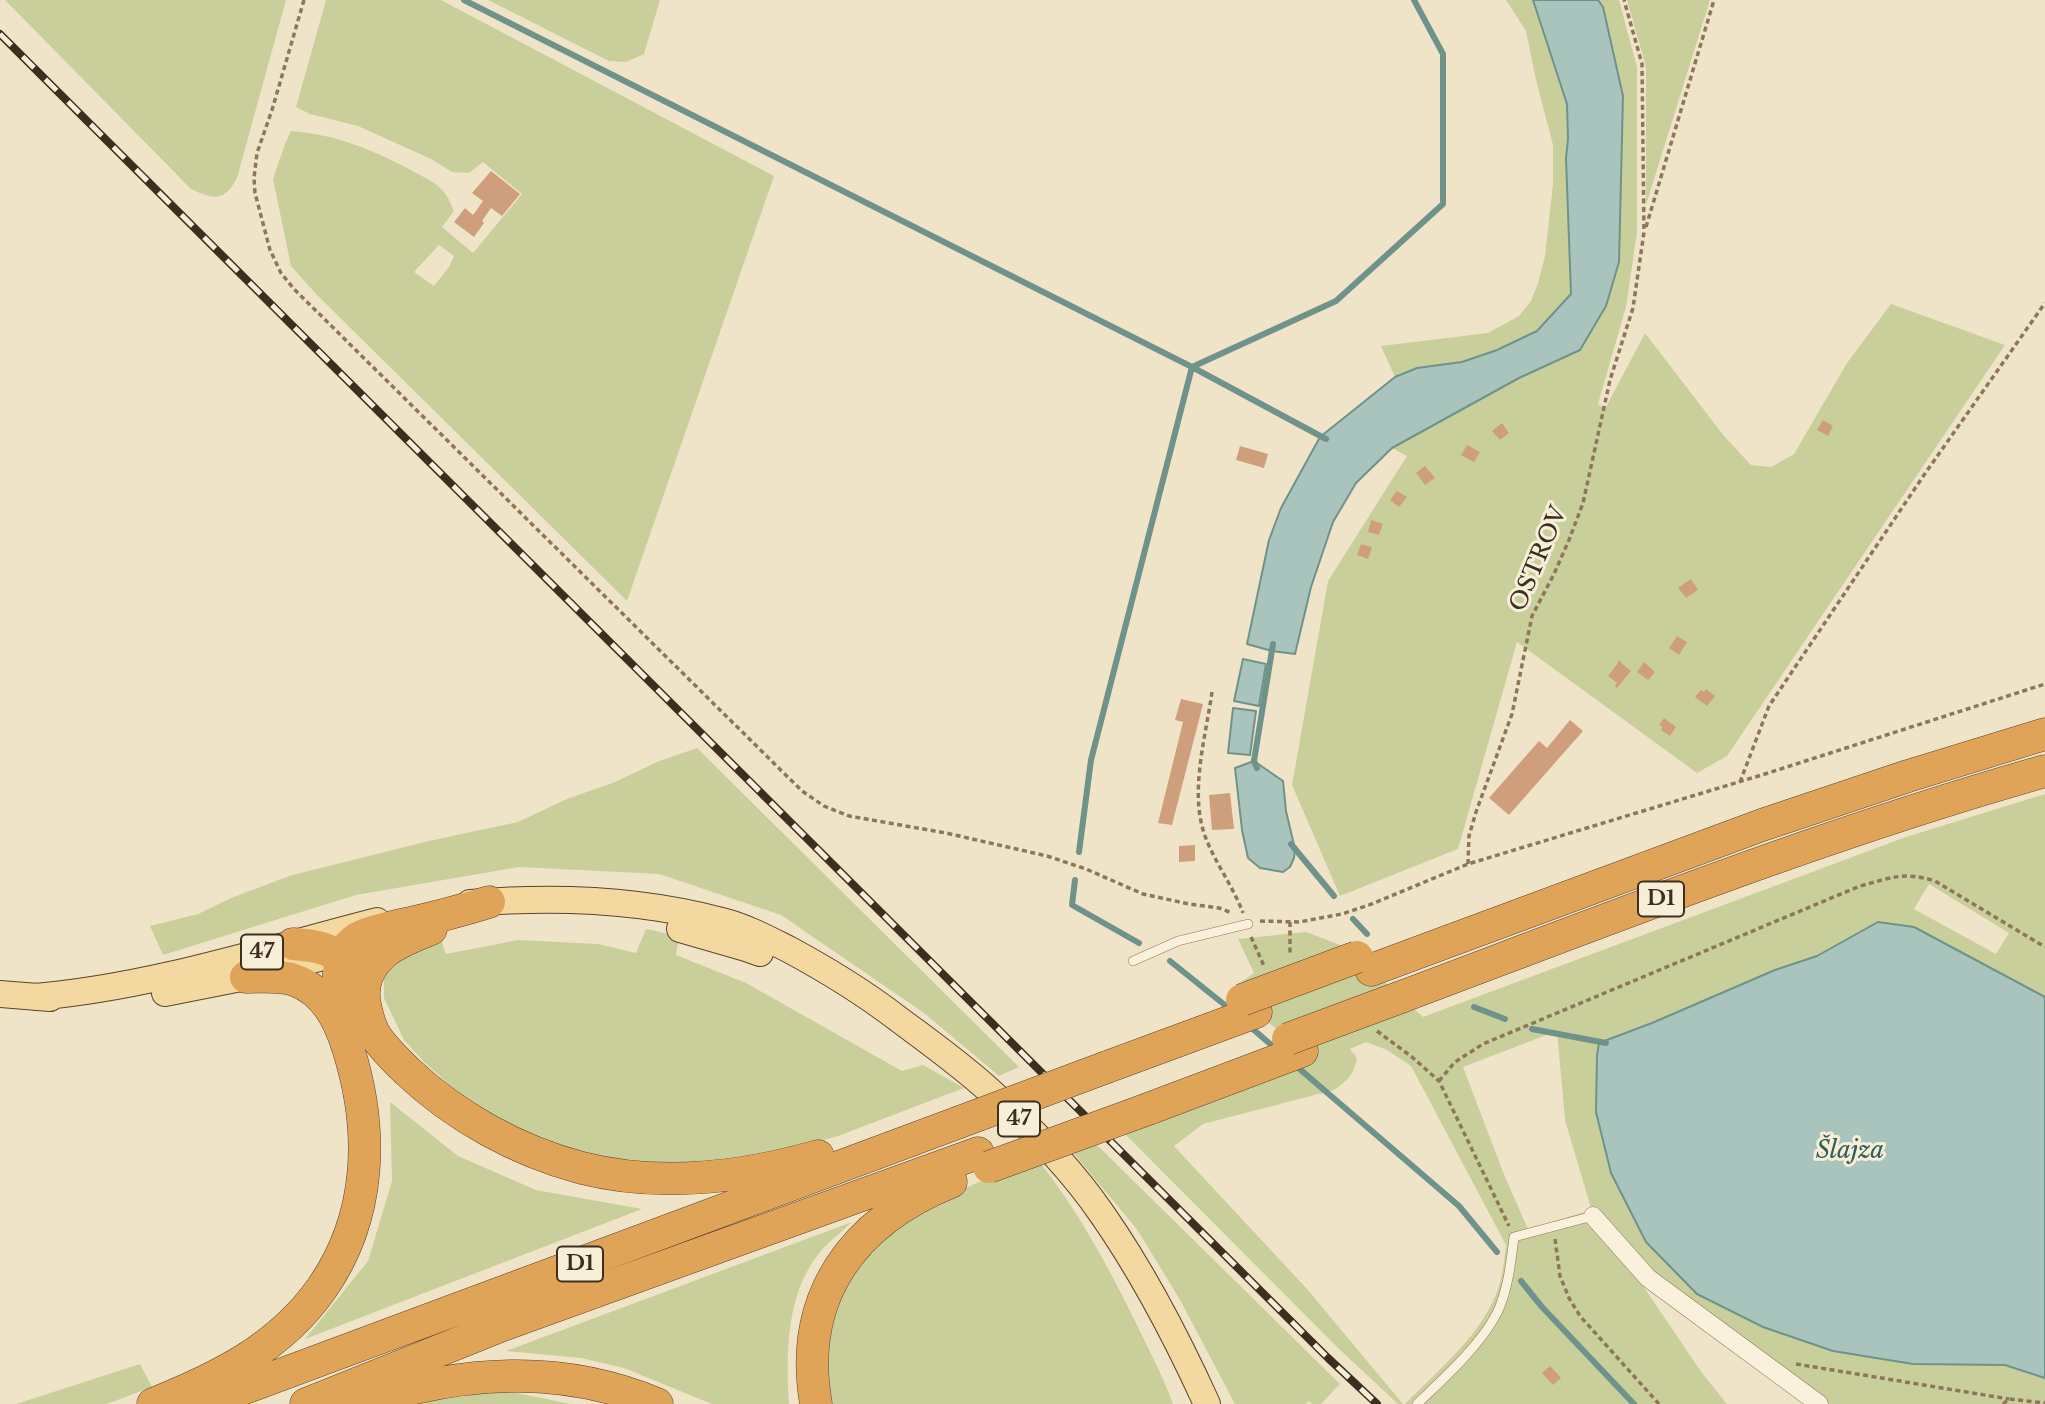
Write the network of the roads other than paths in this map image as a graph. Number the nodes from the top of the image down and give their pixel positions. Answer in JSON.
{"nodes":[{"id":1,"x":2045,"y":734,"type":"edge"},
{"id":2,"x":2045,"y":771,"type":"edge"},
{"id":3,"x":489,"y":902,"type":"junction"},
{"id":4,"x":1248,"y":924,"type":"road end"},
{"id":5,"x":430,"y":929,"type":"junction"},
{"id":6,"x":293,"y":944,"type":"junction"},
{"id":7,"x":342,"y":955,"type":"junction"},
{"id":8,"x":1133,"y":961,"type":"dead end"},
{"id":9,"x":246,"y":976,"type":"junction"},
{"id":10,"x":0,"y":994,"type":"edge"},
{"id":11,"x":34,"y":997,"type":"junction"},
{"id":12,"x":367,"y":1015,"type":"junction"},
{"id":13,"x":898,"y":1018,"type":"junction"},
{"id":14,"x":345,"y":1040,"type":"junction"},
{"id":15,"x":952,"y":1116,"type":"junction"},
{"id":16,"x":984,"y":1160,"type":"junction"},
{"id":17,"x":1593,"y":1216,"type":"joint"},
{"id":18,"x":153,"y":1404,"type":"edge"},
{"id":19,"x":202,"y":1404,"type":"edge"},
{"id":20,"x":306,"y":1404,"type":"edge"},
{"id":21,"x":355,"y":1404,"type":"edge"},
{"id":22,"x":657,"y":1404,"type":"edge"},
{"id":23,"x":816,"y":1404,"type":"edge"},
{"id":24,"x":1207,"y":1404,"type":"edge"},
{"id":25,"x":1417,"y":1404,"type":"edge"},
{"id":26,"x":1819,"y":1404,"type":"edge"}],
"edges":[{"from":1,"to":15,"type":"highway","number":"D1","bridge":true},
{"from":2,"to":16,"type":"highway","number":"D1","bridge":true},
{"from":3,"to":6,"type":"main road","number":"47"},
{"from":3,"to":7,"type":"highway"},
{"from":3,"to":13,"type":"main road","number":"47"},
{"from":4,"to":8,"type":"lane"},
{"from":5,"to":7,"type":"main road"},
{"from":5,"to":12,"type":"highway"},
{"from":5,"to":13,"type":"main road"},
{"from":6,"to":7,"type":"highway"},
{"from":6,"to":11,"type":"main road","number":"47"},
{"from":7,"to":9,"type":"main road"},
{"from":7,"to":12,"type":"highway"},
{"from":7,"to":14,"type":"highway"},
{"from":9,"to":11,"type":"main road"},
{"from":9,"to":14,"type":"highway"},
{"from":10,"to":11,"type":"main road","number":"47"},
{"from":12,"to":15,"type":"highway"},
{"from":13,"to":24,"type":"main road","number":"47"},
{"from":14,"to":18,"type":"highway"},
{"from":15,"to":19,"type":"highway","number":"D1"},
{"from":16,"to":20,"type":"highway","number":"D1"},
{"from":16,"to":23,"type":"highway"},
{"from":17,"to":25,"type":"lane"},
{"from":17,"to":26,"type":"street"},
{"from":21,"to":22,"type":"highway"}]}
